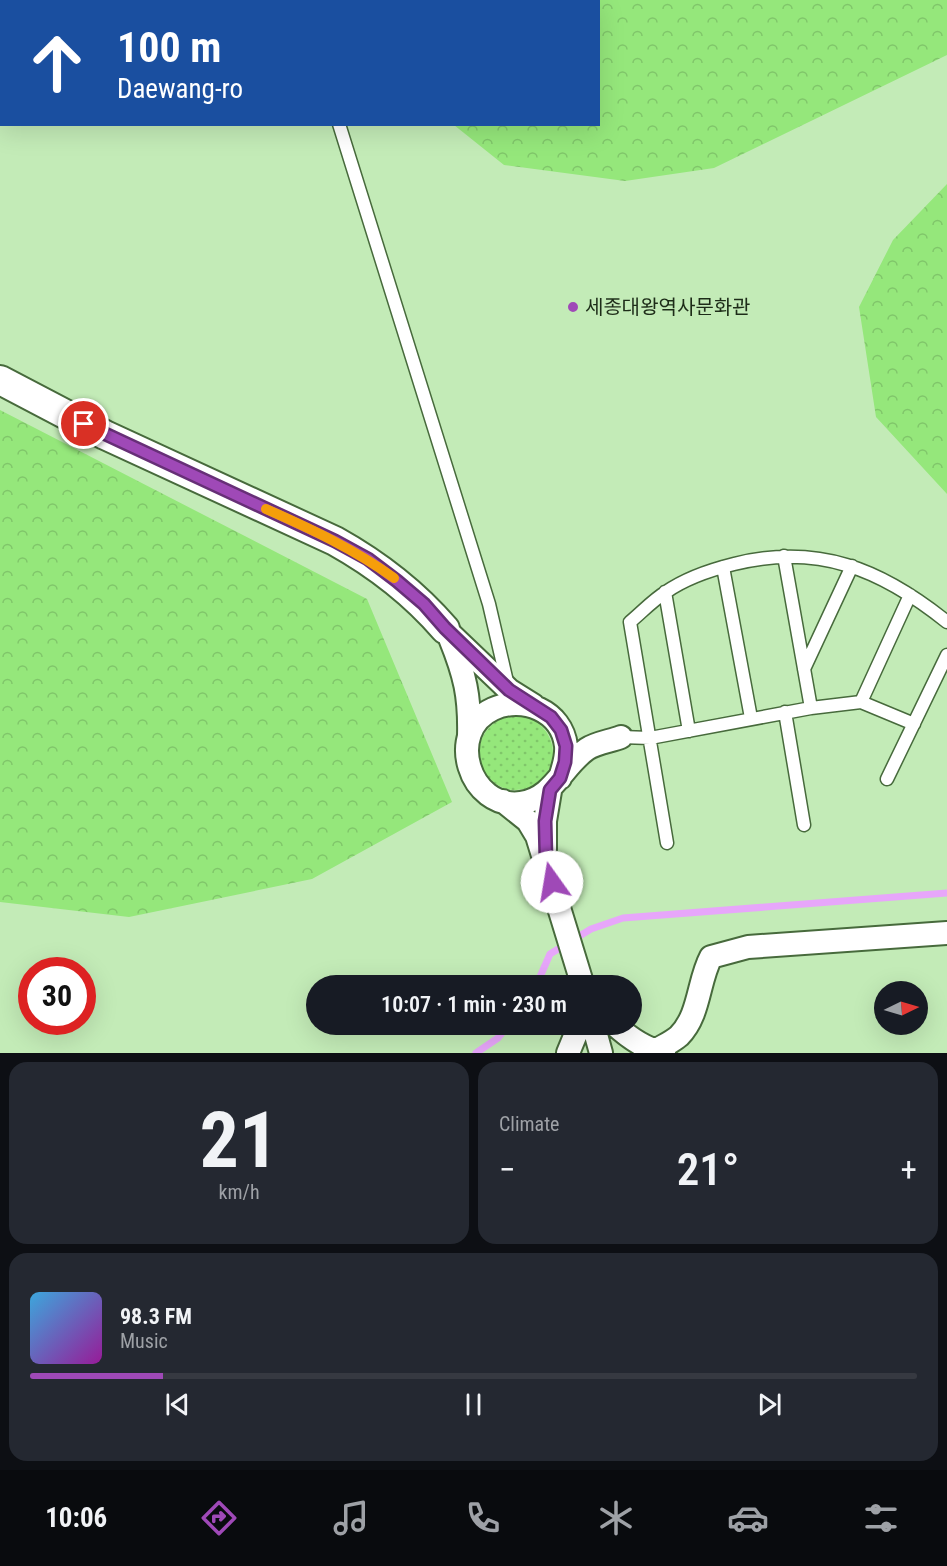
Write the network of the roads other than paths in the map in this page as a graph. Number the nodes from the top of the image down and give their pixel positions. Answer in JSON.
{"nodes":[{"id":1,"x":340,"y":126,"type":"edge"},
{"id":2,"x":0,"y":380,"type":"edge"},
{"id":3,"x":784,"y":556,"type":"junction"},
{"id":4,"x":852,"y":566,"type":"junction"},
{"id":5,"x":723,"y":567,"type":"junction"},
{"id":6,"x":665,"y":592,"type":"junction"},
{"id":7,"x":910,"y":595,"type":"junction"},
{"id":8,"x":947,"y":622,"type":"edge"},
{"id":9,"x":445,"y":628,"type":"junction"},
{"id":10,"x":947,"y":655,"type":"edge"},
{"id":11,"x":804,"y":669,"type":"junction"},
{"id":12,"x":509,"y":690,"type":"junction"},
{"id":13,"x":861,"y":702,"type":"junction"},
{"id":14,"x":811,"y":708,"type":"junction"},
{"id":15,"x":544,"y":712,"type":"junction"},
{"id":16,"x":786,"y":712,"type":"junction"},
{"id":17,"x":751,"y":718,"type":"junction"},
{"id":18,"x":914,"y":724,"type":"junction"},
{"id":19,"x":688,"y":731,"type":"junction"},
{"id":20,"x":469,"y":736,"type":"junction"},
{"id":21,"x":621,"y":737,"type":"junction"},
{"id":22,"x":650,"y":738,"type":"junction"},
{"id":23,"x":887,"y":779,"type":"dead end"},
{"id":24,"x":555,"y":784,"type":"junction"},
{"id":25,"x":503,"y":801,"type":"junction"},
{"id":26,"x":804,"y":825,"type":"dead end"},
{"id":27,"x":667,"y":843,"type":"dead end"},
{"id":28,"x":546,"y":860,"type":"junction"},
{"id":29,"x":947,"y":933,"type":"edge"},
{"id":30,"x":580,"y":975,"type":"edge"},
{"id":31,"x":575,"y":1035,"type":"edge"},
{"id":32,"x":596,"y":1035,"type":"edge"},
{"id":33,"x":626,"y":1035,"type":"edge"},
{"id":34,"x":659,"y":1052,"type":"edge"},
{"id":35,"x":568,"y":1053,"type":"edge"},
{"id":36,"x":601,"y":1053,"type":"edge"}],
"edges":[{"from":1,"to":12,"type":"lane"},
{"from":2,"to":9,"type":"street"},
{"from":3,"to":4,"type":"lane"},
{"from":3,"to":5,"type":"lane"},
{"from":3,"to":11,"type":"lane"},
{"from":4,"to":7,"type":"lane"},
{"from":4,"to":11,"type":"lane"},
{"from":5,"to":6,"type":"lane"},
{"from":5,"to":17,"type":"lane"},
{"from":6,"to":19,"type":"lane"},
{"from":6,"to":22,"type":"lane"},
{"from":7,"to":8,"type":"lane"},
{"from":7,"to":13,"type":"lane"},
{"from":9,"to":12,"type":"street"},
{"from":9,"to":20,"type":"street"},
{"from":10,"to":18,"type":"lane"},
{"from":11,"to":14,"type":"lane"},
{"from":12,"to":15,"type":"street"},
{"from":13,"to":14,"type":"lane"},
{"from":13,"to":18,"type":"lane"},
{"from":14,"to":16,"type":"lane"},
{"from":15,"to":20,"type":"street"},
{"from":15,"to":21,"type":"street"},
{"from":15,"to":24,"type":"street"},
{"from":16,"to":17,"type":"lane"},
{"from":16,"to":26,"type":"lane"},
{"from":17,"to":19,"type":"lane"},
{"from":18,"to":23,"type":"lane"},
{"from":19,"to":22,"type":"lane"},
{"from":20,"to":25,"type":"street"},
{"from":21,"to":22,"type":"lane"},
{"from":21,"to":24,"type":"street"},
{"from":22,"to":27,"type":"lane"},
{"from":24,"to":25,"type":"street"},
{"from":24,"to":28,"type":"street"},
{"from":25,"to":28,"type":"street"},
{"from":28,"to":30,"type":"street"},
{"from":29,"to":34,"type":"street"},
{"from":31,"to":35,"type":"street"},
{"from":32,"to":36,"type":"street"},
{"from":33,"to":34,"type":"street"}]}
